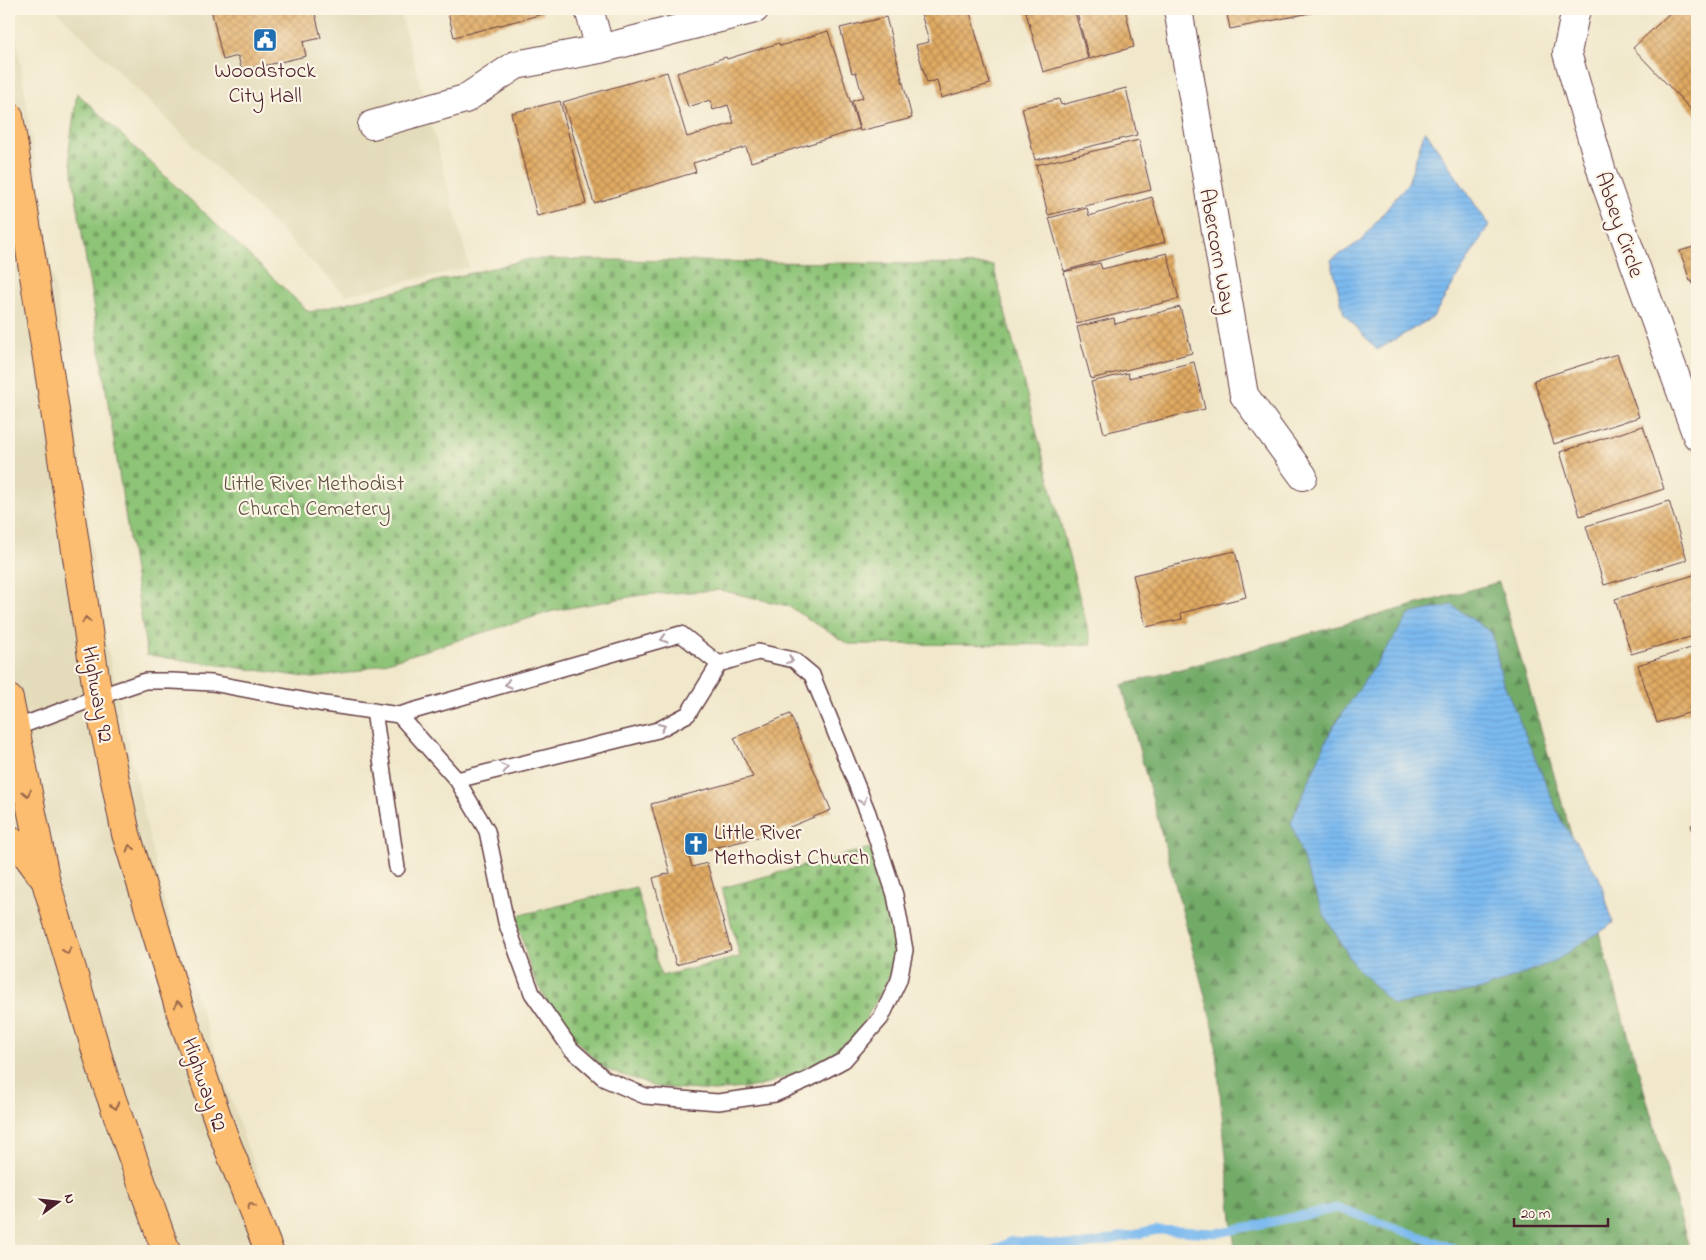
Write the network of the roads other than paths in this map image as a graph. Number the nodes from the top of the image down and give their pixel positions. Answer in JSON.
{"nodes":[{"id":1,"x":589,"y":9,"type":"edge"},
{"id":2,"x":755,"y":9,"type":"edge"},
{"id":3,"x":1178,"y":9,"type":"edge"},
{"id":4,"x":1576,"y":9,"type":"edge"},
{"id":5,"x":600,"y":49,"type":"junction"},
{"id":6,"x":9,"y":116,"type":"edge"},
{"id":7,"x":372,"y":125,"type":"dead end"},
{"id":8,"x":1697,"y":436,"type":"edge"},
{"id":9,"x":1303,"y":476,"type":"dead end"},
{"id":10,"x":719,"y":664,"type":"junction"},
{"id":11,"x":98,"y":697,"type":"junction"},
{"id":12,"x":9,"y":699,"type":"edge"},
{"id":13,"x":374,"y":711,"type":"junction"},
{"id":14,"x":399,"y":715,"type":"junction"},
{"id":15,"x":11,"y":729,"type":"edge"},
{"id":16,"x":458,"y":780,"type":"junction"},
{"id":17,"x":9,"y":839,"type":"edge"},
{"id":18,"x":397,"y":868,"type":"dead end"},
{"id":19,"x":46,"y":882,"type":"junction"},
{"id":20,"x":166,"y":1251,"type":"edge"},
{"id":21,"x":269,"y":1251,"type":"edge"}],
"edges":[{"from":1,"to":5,"type":"street"},
{"from":2,"to":5,"type":"street"},
{"from":3,"to":9,"type":"street","name":"Abercorn Way"},
{"from":4,"to":8,"type":"street","name":"Abbey Circle"},
{"from":5,"to":7,"type":"street"},
{"from":11,"to":6,"type":"main road","name":"Highway 92","one_way":true},
{"from":10,"to":14,"type":"lane","one_way":true},
{"from":16,"to":10,"type":"lane","one_way":true},
{"from":10,"to":16,"type":"lane","one_way":true},
{"from":11,"to":13,"type":"lane"},
{"from":11,"to":15,"type":"lane"},
{"from":21,"to":11,"type":"main road","name":"Highway 92","one_way":true},
{"from":12,"to":15,"type":"main road"},
{"from":13,"to":14,"type":"lane"},
{"from":13,"to":18,"type":"lane"},
{"from":14,"to":16,"type":"lane"},
{"from":15,"to":19,"type":"main road","one_way":true},
{"from":17,"to":19,"type":"main road"},
{"from":19,"to":20,"type":"main road","one_way":true}]}
